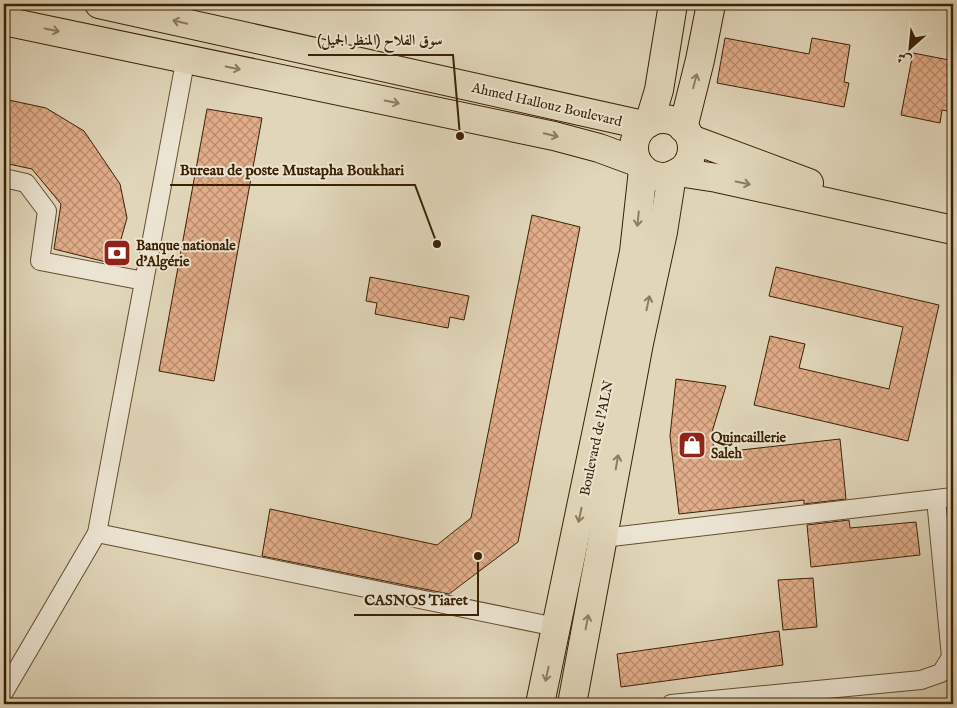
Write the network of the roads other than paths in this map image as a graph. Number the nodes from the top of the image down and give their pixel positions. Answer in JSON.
{"nodes":[{"id":1,"x":99,"y":4,"type":"edge"},
{"id":2,"x":673,"y":4,"type":"edge"},
{"id":3,"x":711,"y":4,"type":"edge"},
{"id":4,"x":4,"y":21,"type":"edge"},
{"id":5,"x":186,"y":57,"type":"junction"},
{"id":6,"x":646,"y":124,"type":"junction"},
{"id":7,"x":687,"y":133,"type":"junction"},
{"id":8,"x":640,"y":166,"type":"junction"},
{"id":9,"x":675,"y":174,"type":"junction"},
{"id":10,"x":4,"y":178,"type":"edge"},
{"id":11,"x":717,"y":178,"type":"junction"},
{"id":12,"x":905,"y":219,"type":"junction"},
{"id":13,"x":953,"y":230,"type":"edge"},
{"id":14,"x":663,"y":232,"type":"junction"},
{"id":15,"x":144,"y":281,"type":"junction"},
{"id":16,"x":945,"y":498,"type":"edge"},
{"id":17,"x":97,"y":533,"type":"junction"},
{"id":18,"x":603,"y":538,"type":"junction"},
{"id":19,"x":556,"y":627,"type":"junction"},
{"id":20,"x":4,"y":692,"type":"edge"},
{"id":21,"x":540,"y":704,"type":"edge"},
{"id":22,"x":572,"y":704,"type":"edge"},
{"id":23,"x":671,"y":704,"type":"edge"}],
"edges":[{"from":6,"to":1,"type":"main road","name":"Ahmed Hallouz Boulevard","one_way":true},
{"from":2,"to":6,"type":"main road"},
{"from":7,"to":3,"type":"main road","one_way":true},
{"from":4,"to":5,"type":"main road","one_way":true},
{"from":5,"to":8,"type":"main road","one_way":true},
{"from":5,"to":15,"type":"street"},
{"from":6,"to":7,"type":"main road"},
{"from":6,"to":8,"type":"main road"},
{"from":7,"to":9,"type":"main road"},
{"from":7,"to":12,"type":"main road"},
{"from":8,"to":9,"type":"main road"},
{"from":8,"to":19,"type":"main road","name":"Boulevard de l'ALN","one_way":true},
{"from":9,"to":11,"type":"main road"},
{"from":9,"to":14,"type":"main road","name":"Boulevard de l'ALN"},
{"from":10,"to":15,"type":"street"},
{"from":11,"to":12,"type":"main road","one_way":true},
{"from":11,"to":14,"type":"main road"},
{"from":12,"to":13,"type":"main road"},
{"from":18,"to":14,"type":"main road","name":"Boulevard de l'ALN","one_way":true},
{"from":15,"to":17,"type":"street"},
{"from":16,"to":18,"type":"street"},
{"from":16,"to":23,"type":"street"},
{"from":17,"to":19,"type":"street"},
{"from":17,"to":20,"type":"street"},
{"from":22,"to":18,"type":"main road","name":"Boulevard de l'ALN","one_way":true},
{"from":19,"to":21,"type":"main road","name":"Boulevard de l'ALN","one_way":true}]}
